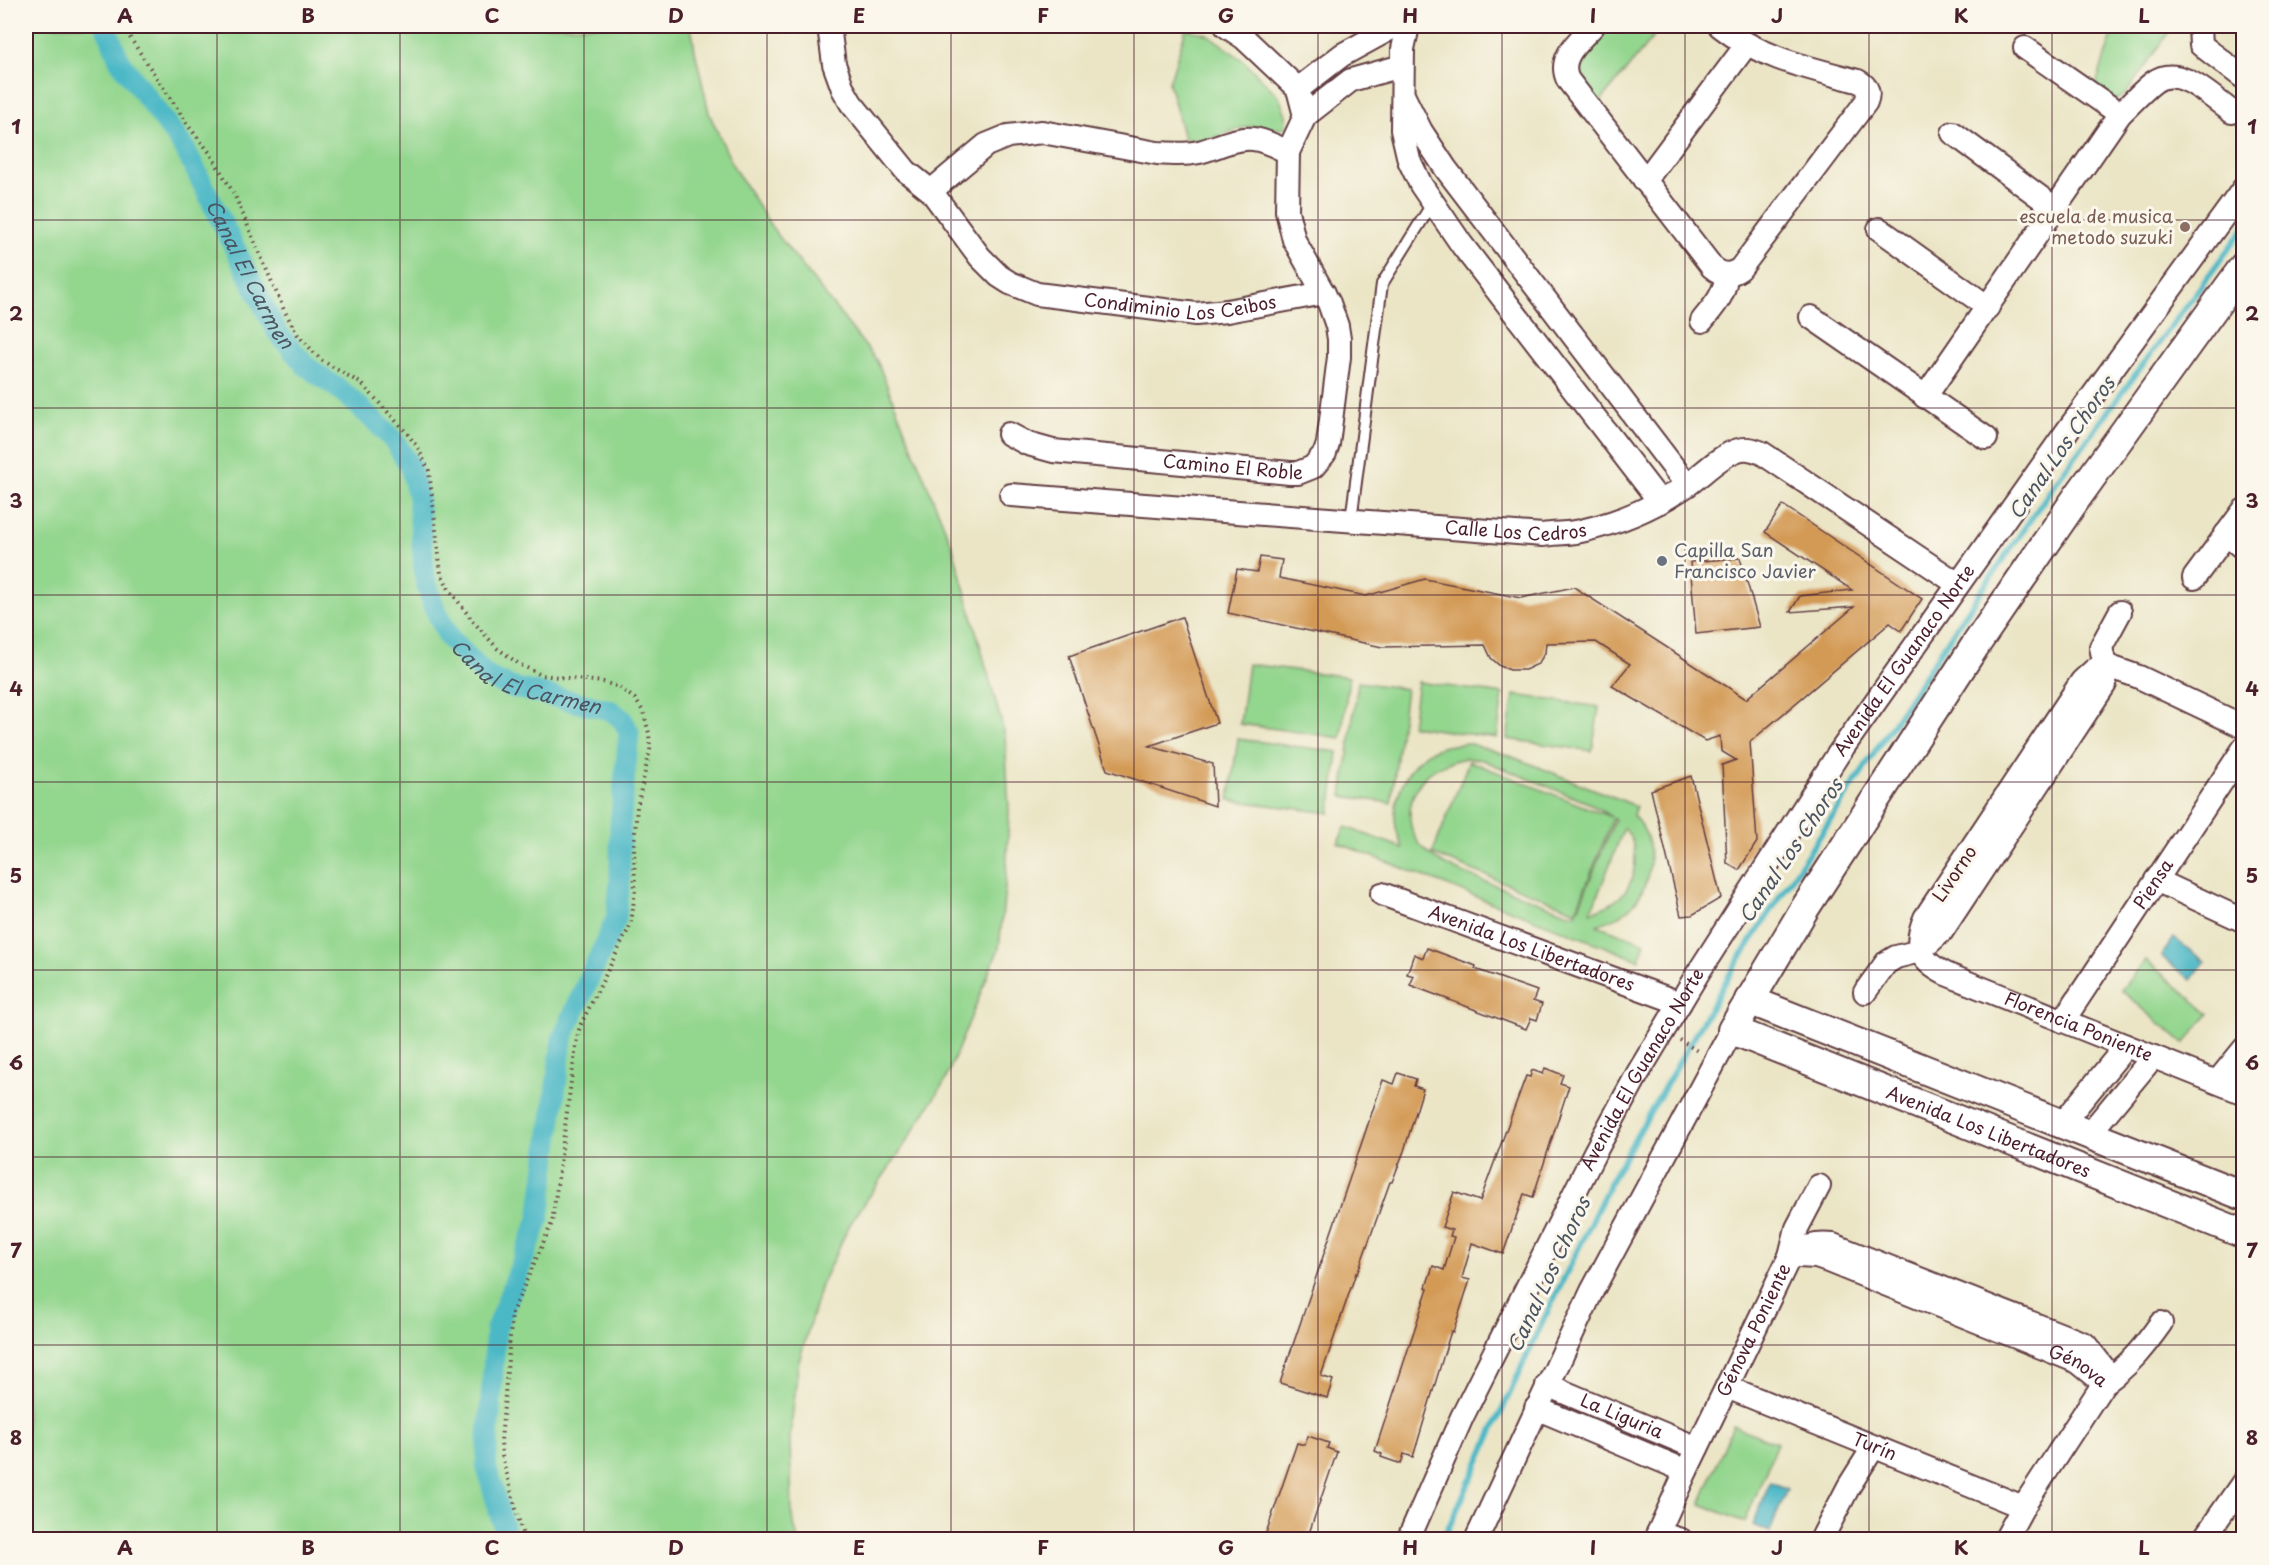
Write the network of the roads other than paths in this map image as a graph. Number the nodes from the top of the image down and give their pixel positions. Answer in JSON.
{"nodes":[{"id":1,"x":829,"y":26,"type":"edge"},
{"id":2,"x":1226,"y":26,"type":"edge"},
{"id":3,"x":1395,"y":26,"type":"edge"},
{"id":4,"x":1408,"y":26,"type":"edge"},
{"id":5,"x":1593,"y":26,"type":"edge"},
{"id":6,"x":1720,"y":26,"type":"edge"},
{"id":7,"x":2200,"y":26,"type":"edge"},
{"id":8,"x":1746,"y":44,"type":"junction"},
{"id":9,"x":2025,"y":48,"type":"dead end"},
{"id":10,"x":1402,"y":66,"type":"junction"},
{"id":11,"x":2244,"y":78,"type":"edge"},
{"id":12,"x":1298,"y":89,"type":"junction"},
{"id":13,"x":1402,"y":93,"type":"junction"},
{"id":14,"x":2120,"y":114,"type":"junction"},
{"id":15,"x":1305,"y":116,"type":"junction"},
{"id":16,"x":2238,"y":116,"type":"edge"},
{"id":17,"x":1953,"y":133,"type":"dead end"},
{"id":18,"x":1288,"y":152,"type":"junction"},
{"id":19,"x":1446,"y":170,"type":"junction"},
{"id":20,"x":1645,"y":181,"type":"junction"},
{"id":21,"x":2244,"y":188,"type":"edge"},
{"id":22,"x":931,"y":191,"type":"junction"},
{"id":23,"x":1426,"y":194,"type":"junction"},
{"id":24,"x":2056,"y":209,"type":"junction"},
{"id":25,"x":1879,"y":228,"type":"dead end"},
{"id":26,"x":2244,"y":266,"type":"edge"},
{"id":27,"x":1726,"y":274,"type":"junction"},
{"id":28,"x":1324,"y":293,"type":"junction"},
{"id":29,"x":1988,"y":307,"type":"junction"},
{"id":30,"x":1811,"y":317,"type":"dead end"},
{"id":31,"x":1702,"y":321,"type":"dead end"},
{"id":32,"x":1925,"y":397,"type":"junction"},
{"id":33,"x":1009,"y":434,"type":"dead end"},
{"id":34,"x":1986,"y":438,"type":"dead end"},
{"id":35,"x":1688,"y":485,"type":"junction"},
{"id":36,"x":1011,"y":495,"type":"dead end"},
{"id":37,"x":1660,"y":502,"type":"junction"},
{"id":38,"x":2244,"y":510,"type":"edge"},
{"id":39,"x":1351,"y":520,"type":"junction"},
{"id":40,"x":2226,"y":534,"type":"junction"},
{"id":41,"x":2244,"y":549,"type":"edge"},
{"id":42,"x":2194,"y":578,"type":"dead end"},
{"id":43,"x":1958,"y":584,"type":"junction"},
{"id":44,"x":2120,"y":612,"type":"dead end"},
{"id":45,"x":2105,"y":665,"type":"junction"},
{"id":46,"x":2244,"y":727,"type":"edge"},
{"id":47,"x":2241,"y":755,"type":"edge"},
{"id":48,"x":2156,"y":880,"type":"junction"},
{"id":49,"x":1382,"y":894,"type":"dead end"},
{"id":50,"x":2244,"y":921,"type":"edge"},
{"id":51,"x":1920,"y":951,"type":"junction"},
{"id":52,"x":1865,"y":992,"type":"dead end"},
{"id":53,"x":1749,"y":1000,"type":"junction"},
{"id":54,"x":1680,"y":1003,"type":"junction"},
{"id":55,"x":2063,"y":1021,"type":"junction"},
{"id":56,"x":1732,"y":1030,"type":"junction"},
{"id":57,"x":2126,"y":1046,"type":"junction"},
{"id":58,"x":2244,"y":1049,"type":"edge"},
{"id":59,"x":2153,"y":1056,"type":"junction"},
{"id":60,"x":1922,"y":1068,"type":"junction"},
{"id":61,"x":2217,"y":1082,"type":"junction"},
{"id":62,"x":2244,"y":1093,"type":"edge"},
{"id":63,"x":1908,"y":1100,"type":"junction"},
{"id":64,"x":2062,"y":1124,"type":"junction"},
{"id":65,"x":2089,"y":1134,"type":"junction"},
{"id":66,"x":1819,"y":1186,"type":"dead end"},
{"id":67,"x":2234,"y":1192,"type":"edge"},
{"id":68,"x":2212,"y":1221,"type":"junction"},
{"id":69,"x":2244,"y":1234,"type":"edge"},
{"id":70,"x":1790,"y":1256,"type":"junction"},
{"id":71,"x":2161,"y":1323,"type":"dead end"},
{"id":72,"x":2104,"y":1383,"type":"junction"},
{"id":73,"x":1546,"y":1385,"type":"junction"},
{"id":74,"x":1727,"y":1388,"type":"junction"},
{"id":75,"x":1536,"y":1408,"type":"junction"},
{"id":76,"x":1697,"y":1448,"type":"junction"},
{"id":77,"x":1874,"y":1448,"type":"junction"},
{"id":78,"x":1686,"y":1471,"type":"junction"},
{"id":79,"x":2244,"y":1480,"type":"edge"},
{"id":80,"x":2023,"y":1507,"type":"junction"},
{"id":81,"x":1657,"y":1536,"type":"edge"},
{"id":82,"x":1408,"y":1539,"type":"edge"},
{"id":83,"x":1476,"y":1539,"type":"edge"},
{"id":84,"x":1681,"y":1539,"type":"edge"},
{"id":85,"x":1821,"y":1539,"type":"edge"},
{"id":86,"x":2005,"y":1539,"type":"edge"},
{"id":87,"x":2203,"y":1539,"type":"edge"}],
"edges":[{"from":1,"to":22,"type":"street","name":"Condiminio Los Ceibos"},
{"from":2,"to":12,"type":"street"},
{"from":3,"to":12,"type":"street"},
{"from":4,"to":10,"type":"street"},
{"from":5,"to":20,"type":"street"},
{"from":6,"to":8,"type":"street"},
{"from":7,"to":11,"type":"street"},
{"from":8,"to":20,"type":"street"},
{"from":8,"to":27,"type":"street"},
{"from":9,"to":14,"type":"street"},
{"from":10,"to":13,"type":"street"},
{"from":10,"to":15,"type":"street"},
{"from":12,"to":15,"type":"street"},
{"from":13,"to":19,"type":"street"},
{"from":13,"to":23,"type":"street"},
{"from":14,"to":16,"type":"street"},
{"from":14,"to":24,"type":"street"},
{"from":15,"to":18,"type":"street"},
{"from":17,"to":24,"type":"street"},
{"from":18,"to":22,"type":"street"},
{"from":18,"to":28,"type":"street"},
{"from":19,"to":23,"type":"street"},
{"from":19,"to":35,"type":"street"},
{"from":20,"to":27,"type":"street"},
{"from":21,"to":43,"type":"street","name":"Avenida El Guanaco Norte"},
{"from":22,"to":28,"type":"street","name":"Condiminio Los Ceibos"},
{"from":23,"to":37,"type":"street"},
{"from":23,"to":39,"type":"lane"},
{"from":24,"to":29,"type":"street"},
{"from":25,"to":29,"type":"street"},
{"from":26,"to":53,"type":"street"},
{"from":27,"to":31,"type":"street"},
{"from":28,"to":33,"type":"street","name":"Camino El Roble"},
{"from":29,"to":32,"type":"street"},
{"from":30,"to":32,"type":"street"},
{"from":32,"to":34,"type":"street"},
{"from":35,"to":37,"type":"street","name":"Calle Los Cedros"},
{"from":35,"to":43,"type":"street","name":"Calle Los Cedros"},
{"from":36,"to":39,"type":"street","name":"Calle Los Cedros"},
{"from":37,"to":39,"type":"street","name":"Calle Los Cedros"},
{"from":38,"to":40,"type":"street"},
{"from":40,"to":41,"type":"street"},
{"from":40,"to":42,"type":"street"},
{"from":43,"to":54,"type":"street","name":"Avenida El Guanaco Norte"},
{"from":44,"to":45,"type":"street","name":"Livorno"},
{"from":45,"to":46,"type":"street"},
{"from":45,"to":51,"type":"street","name":"Livorno"},
{"from":47,"to":48,"type":"street","name":"Piensa"},
{"from":48,"to":50,"type":"street"},
{"from":48,"to":55,"type":"street","name":"Piensa"},
{"from":49,"to":54,"type":"street","name":"Avenida Los Libertadores"},
{"from":51,"to":52,"type":"street","name":"Livorno"},
{"from":51,"to":55,"type":"street","name":"Florencia Poniente"},
{"from":53,"to":56,"type":"street"},
{"from":53,"to":60,"type":"street","name":"Avenida Los Libertadores"},
{"from":54,"to":82,"type":"street","name":"Avenida El Guanaco Norte"},
{"from":55,"to":57,"type":"street","name":"Florencia Poniente"},
{"from":56,"to":63,"type":"street","name":"Avenida Los Libertadores"},
{"from":56,"to":73,"type":"street"},
{"from":57,"to":59,"type":"street","name":"Florencia Poniente"},
{"from":57,"to":64,"type":"street"},
{"from":58,"to":61,"type":"street"},
{"from":59,"to":61,"type":"street","name":"Florencia Poniente"},
{"from":59,"to":65,"type":"street"},
{"from":60,"to":63,"type":"street"},
{"from":60,"to":64,"type":"street","name":"Avenida Los Libertadores"},
{"from":61,"to":62,"type":"street","name":"Florencia Poniente"},
{"from":63,"to":68,"type":"street","name":"Avenida Los Libertadores"},
{"from":64,"to":65,"type":"street","name":"Avenida Los Libertadores"},
{"from":65,"to":67,"type":"street","name":"Avenida Los Libertadores"},
{"from":66,"to":70,"type":"street","name":"Génova Poniente"},
{"from":67,"to":68,"type":"street"},
{"from":68,"to":69,"type":"street","name":"Avenida Los Libertadores"},
{"from":70,"to":72,"type":"street","name":"Génova"},
{"from":70,"to":74,"type":"street","name":"Génova Poniente"},
{"from":71,"to":72,"type":"street"},
{"from":72,"to":80,"type":"street"},
{"from":73,"to":75,"type":"street"},
{"from":73,"to":76,"type":"street","name":"La Liguria"},
{"from":74,"to":76,"type":"street","name":"Génova Poniente"},
{"from":74,"to":77,"type":"street","name":"Turín"},
{"from":75,"to":78,"type":"street","name":"La Liguria"},
{"from":75,"to":83,"type":"street"},
{"from":76,"to":78,"type":"street","name":"Génova Poniente"},
{"from":77,"to":80,"type":"street","name":"Turín"},
{"from":77,"to":85,"type":"street"},
{"from":78,"to":81,"type":"street","name":"Génova Poniente"},
{"from":79,"to":87,"type":"street"},
{"from":80,"to":86,"type":"street"},
{"from":81,"to":84,"type":"street"}]}
